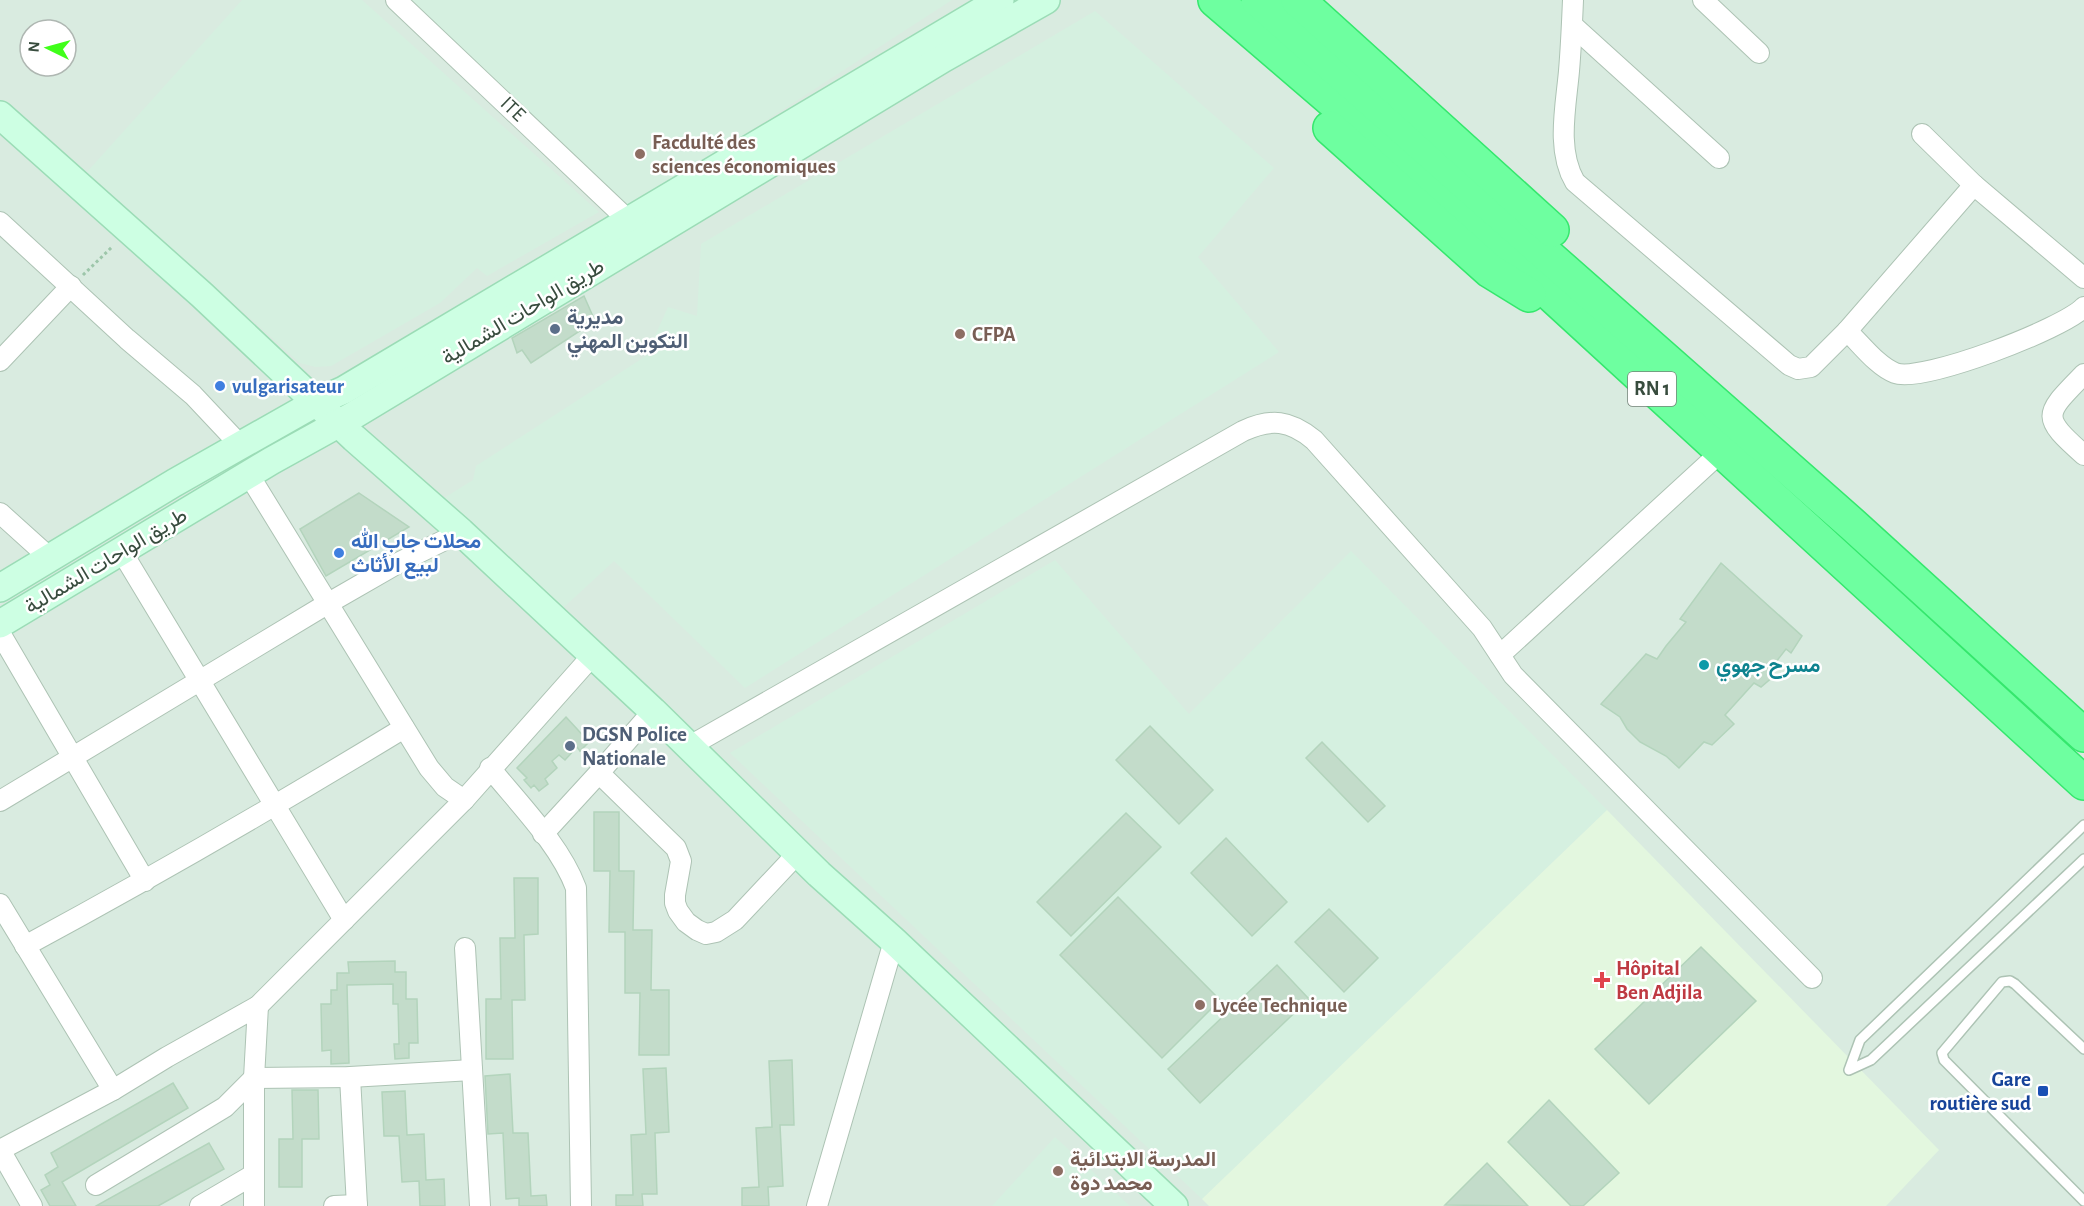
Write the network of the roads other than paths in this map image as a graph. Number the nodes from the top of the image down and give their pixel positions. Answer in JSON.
{"nodes":[{"id":1,"x":396,"y":0,"type":"edge"},
{"id":2,"x":1000,"y":0,"type":"edge"},
{"id":3,"x":1046,"y":0,"type":"edge"},
{"id":4,"x":1189,"y":0,"type":"edge"},
{"id":5,"x":1215,"y":0,"type":"edge"},
{"id":6,"x":1258,"y":0,"type":"edge"},
{"id":7,"x":1298,"y":0,"type":"edge"},
{"id":8,"x":1574,"y":0,"type":"edge"},
{"id":9,"x":1703,"y":0,"type":"edge"},
{"id":10,"x":1572,"y":26,"type":"junction"},
{"id":11,"x":1759,"y":53,"type":"dead end"},
{"id":12,"x":4,"y":126,"type":"edge"},
{"id":13,"x":1922,"y":134,"type":"dead end"},
{"id":14,"x":1719,"y":158,"type":"dead end"},
{"id":15,"x":1974,"y":185,"type":"junction"},
{"id":16,"x":628,"y":220,"type":"junction"},
{"id":17,"x":0,"y":222,"type":"edge"},
{"id":18,"x":2084,"y":278,"type":"edge"},
{"id":19,"x":71,"y":286,"type":"junction"},
{"id":20,"x":2084,"y":307,"type":"edge"},
{"id":21,"x":1847,"y":331,"type":"junction"},
{"id":22,"x":1600,"y":340,"type":"junction"},
{"id":23,"x":1658,"y":353,"type":"junction"},
{"id":24,"x":0,"y":360,"type":"edge"},
{"id":25,"x":2084,"y":374,"type":"edge"},
{"id":26,"x":317,"y":402,"type":"junction"},
{"id":27,"x":340,"y":423,"type":"junction"},
{"id":28,"x":241,"y":446,"type":"junction"},
{"id":29,"x":1721,"y":452,"type":"junction"},
{"id":30,"x":2084,"y":456,"type":"edge"},
{"id":31,"x":249,"y":475,"type":"junction"},
{"id":32,"x":0,"y":513,"type":"edge"},
{"id":33,"x":461,"y":532,"type":"junction"},
{"id":34,"x":122,"y":552,"type":"junction"},
{"id":35,"x":51,"y":559,"type":"junction"},
{"id":36,"x":0,"y":588,"type":"edge"},
{"id":37,"x":327,"y":604,"type":"junction"},
{"id":38,"x":0,"y":624,"type":"edge"},
{"id":39,"x":0,"y":633,"type":"edge"},
{"id":40,"x":1500,"y":655,"type":"junction"},
{"id":41,"x":592,"y":656,"type":"junction"},
{"id":42,"x":198,"y":680,"type":"junction"},
{"id":43,"x":653,"y":711,"type":"junction"},
{"id":44,"x":404,"y":728,"type":"junction"},
{"id":45,"x":2084,"y":735,"type":"edge"},
{"id":46,"x":688,"y":747,"type":"junction"},
{"id":47,"x":73,"y":757,"type":"junction"},
{"id":48,"x":490,"y":768,"type":"junction"},
{"id":49,"x":599,"y":774,"type":"junction"},
{"id":50,"x":2084,"y":783,"type":"edge"},
{"id":51,"x":464,"y":800,"type":"junction"},
{"id":52,"x":0,"y":801,"type":"edge"},
{"id":53,"x":276,"y":806,"type":"junction"},
{"id":54,"x":2084,"y":825,"type":"edge"},
{"id":55,"x":543,"y":834,"type":"junction"},
{"id":56,"x":798,"y":853,"type":"junction"},
{"id":57,"x":2084,"y":859,"type":"edge"},
{"id":58,"x":145,"y":881,"type":"junction"},
{"id":59,"x":0,"y":904,"type":"edge"},
{"id":60,"x":344,"y":920,"type":"junction"},
{"id":61,"x":894,"y":941,"type":"junction"},
{"id":62,"x":25,"y":946,"type":"junction"},
{"id":63,"x":465,"y":948,"type":"dead end"},
{"id":64,"x":1812,"y":978,"type":"dead end"},
{"id":65,"x":258,"y":1006,"type":"junction"},
{"id":66,"x":2084,"y":1049,"type":"edge"},
{"id":67,"x":472,"y":1070,"type":"junction"},
{"id":68,"x":350,"y":1077,"type":"junction"},
{"id":69,"x":254,"y":1078,"type":"junction"},
{"id":70,"x":113,"y":1090,"type":"junction"},
{"id":71,"x":0,"y":1150,"type":"edge"},
{"id":72,"x":253,"y":1175,"type":"junction"},
{"id":73,"x":96,"y":1185,"type":"dead end"},
{"id":74,"x":2084,"y":1201,"type":"edge"},
{"id":75,"x":821,"y":1202,"type":"edge"},
{"id":76,"x":32,"y":1206,"type":"edge"},
{"id":77,"x":200,"y":1206,"type":"edge"},
{"id":78,"x":254,"y":1206,"type":"edge"},
{"id":79,"x":334,"y":1206,"type":"edge"},
{"id":80,"x":357,"y":1206,"type":"edge"},
{"id":81,"x":480,"y":1206,"type":"edge"},
{"id":82,"x":581,"y":1206,"type":"edge"},
{"id":83,"x":1174,"y":1206,"type":"edge"}],
"edges":[{"from":1,"to":16,"type":"street","name":"ITE"},
{"from":2,"to":16,"type":"main road","name":"طريق الواحات الشمالية"},
{"from":3,"to":27,"type":"main road","name":"طريق الواحات الشمالية"},
{"from":4,"to":22,"type":"highway"},
{"from":5,"to":22,"type":"highway","number":"RN 1"},
{"from":6,"to":23,"type":"highway","number":"RN 1"},
{"from":7,"to":23,"type":"highway"},
{"from":8,"to":10,"type":"street"},
{"from":9,"to":11,"type":"street"},
{"from":10,"to":14,"type":"street"},
{"from":10,"to":21,"type":"street"},
{"from":12,"to":26,"type":"main road"},
{"from":13,"to":15,"type":"street"},
{"from":15,"to":18,"type":"street"},
{"from":15,"to":21,"type":"street"},
{"from":16,"to":26,"type":"main road","name":"طريق الواحات الشمالية"},
{"from":17,"to":19,"type":"street"},
{"from":19,"to":24,"type":"street"},
{"from":19,"to":28,"type":"street"},
{"from":20,"to":21,"type":"street"},
{"from":22,"to":29,"type":"highway","number":"RN 1"},
{"from":23,"to":45,"type":"highway","number":"RN 1"},
{"from":25,"to":30,"type":"street"},
{"from":26,"to":27,"type":"main road"},
{"from":26,"to":28,"type":"main road","name":"طريق الواحات الشمالية"},
{"from":27,"to":31,"type":"main road","name":"طريق الواحات الشمالية"},
{"from":27,"to":33,"type":"main road"},
{"from":28,"to":35,"type":"main road","name":"طريق الواحات الشمالية"},
{"from":29,"to":40,"type":"street"},
{"from":29,"to":50,"type":"highway","number":"RN 1"},
{"from":31,"to":34,"type":"main road","name":"طريق الواحات الشمالية"},
{"from":31,"to":37,"type":"street"},
{"from":32,"to":35,"type":"street"},
{"from":33,"to":37,"type":"street"},
{"from":33,"to":41,"type":"main road"},
{"from":34,"to":38,"type":"main road","name":"طريق الواحات الشمالية"},
{"from":34,"to":42,"type":"street"},
{"from":35,"to":36,"type":"main road","name":"طريق الواحات الشمالية"},
{"from":37,"to":42,"type":"street"},
{"from":37,"to":44,"type":"street"},
{"from":39,"to":47,"type":"street"},
{"from":40,"to":46,"type":"street"},
{"from":40,"to":64,"type":"street"},
{"from":41,"to":43,"type":"main road"},
{"from":41,"to":48,"type":"street"},
{"from":42,"to":47,"type":"street"},
{"from":42,"to":53,"type":"street"},
{"from":43,"to":46,"type":"main road"},
{"from":43,"to":49,"type":"street"},
{"from":44,"to":51,"type":"street"},
{"from":44,"to":53,"type":"street"},
{"from":46,"to":56,"type":"main road"},
{"from":47,"to":52,"type":"street"},
{"from":47,"to":58,"type":"street"},
{"from":48,"to":51,"type":"street"},
{"from":48,"to":55,"type":"street"},
{"from":49,"to":55,"type":"street"},
{"from":49,"to":56,"type":"street"},
{"from":51,"to":60,"type":"street"},
{"from":53,"to":58,"type":"street"},
{"from":53,"to":60,"type":"street"},
{"from":54,"to":57,"type":"lane"},
{"from":55,"to":82,"type":"street"},
{"from":56,"to":61,"type":"main road"},
{"from":58,"to":62,"type":"street"},
{"from":59,"to":62,"type":"street"},
{"from":60,"to":65,"type":"street"},
{"from":61,"to":75,"type":"street"},
{"from":61,"to":83,"type":"main road"},
{"from":62,"to":70,"type":"street"},
{"from":63,"to":67,"type":"street"},
{"from":65,"to":69,"type":"street"},
{"from":65,"to":70,"type":"street"},
{"from":66,"to":74,"type":"lane"},
{"from":67,"to":68,"type":"street"},
{"from":67,"to":81,"type":"street"},
{"from":68,"to":69,"type":"street"},
{"from":68,"to":80,"type":"street"},
{"from":69,"to":72,"type":"street"},
{"from":69,"to":73,"type":"street"},
{"from":70,"to":71,"type":"street"},
{"from":71,"to":76,"type":"street"},
{"from":72,"to":77,"type":"street"},
{"from":72,"to":78,"type":"street"},
{"from":79,"to":80,"type":"street"}]}
